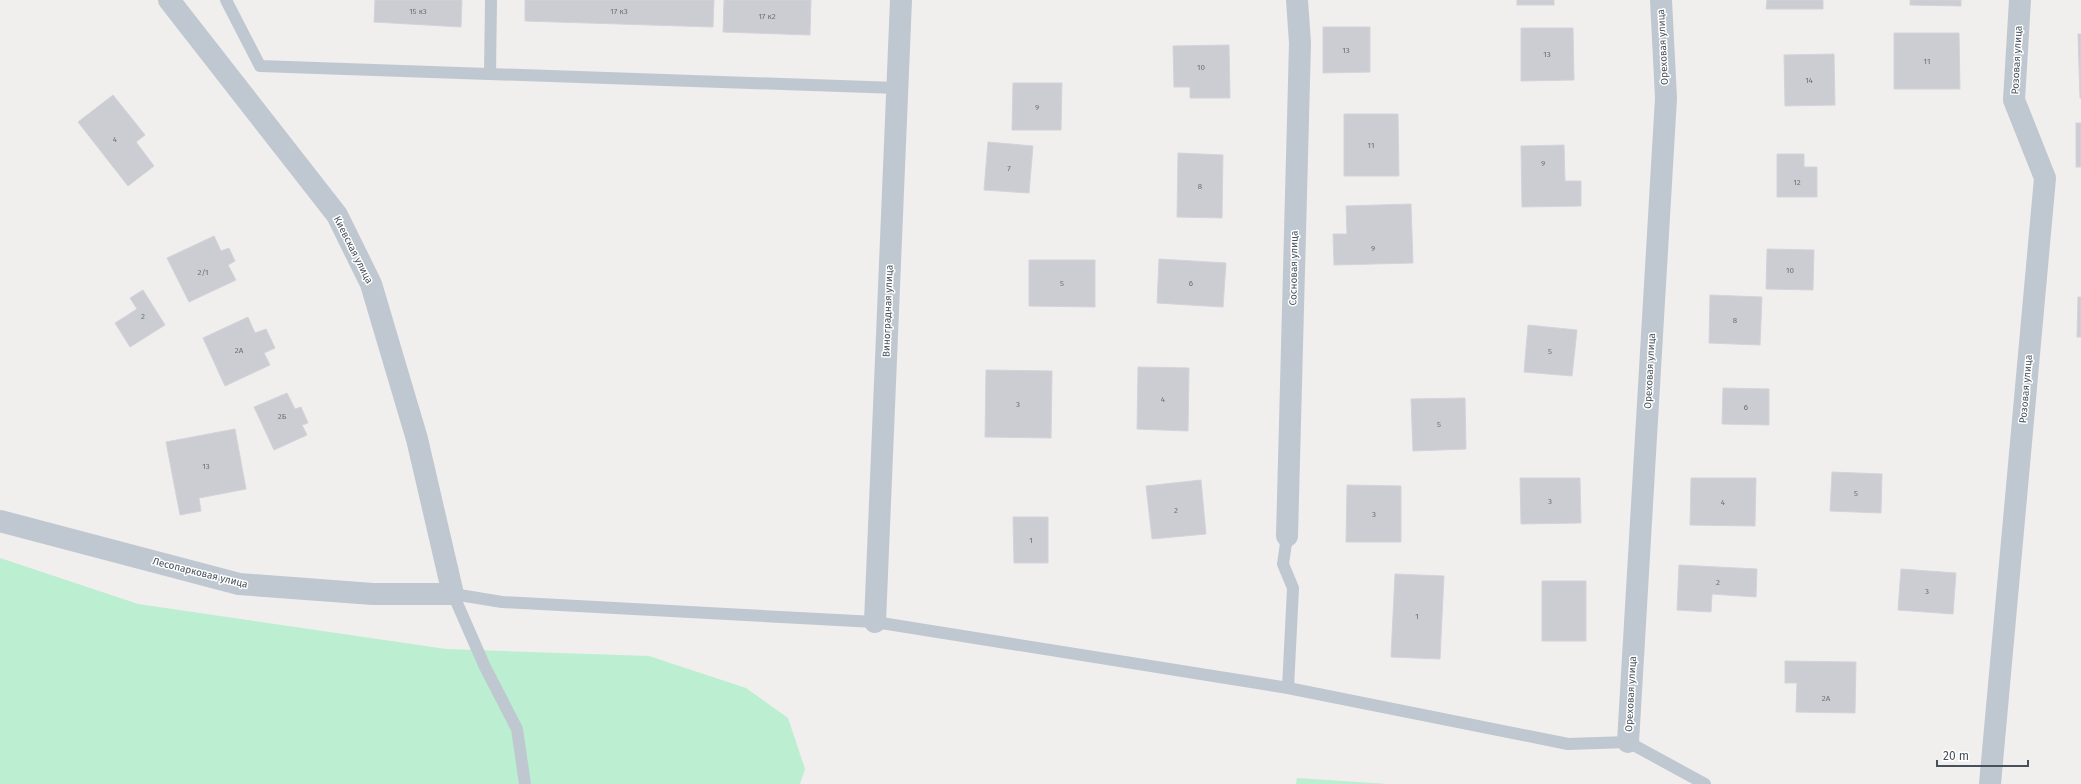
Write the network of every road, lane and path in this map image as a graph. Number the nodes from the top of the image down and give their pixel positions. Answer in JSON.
{"nodes":[{"id":1,"x":169,"y":0,"type":"edge"},
{"id":2,"x":226,"y":0,"type":"edge"},
{"id":3,"x":491,"y":0,"type":"edge"},
{"id":4,"x":901,"y":0,"type":"edge"},
{"id":5,"x":1297,"y":0,"type":"edge"},
{"id":6,"x":1661,"y":0,"type":"edge"},
{"id":7,"x":2020,"y":0,"type":"edge"},
{"id":8,"x":490,"y":74,"type":"junction"},
{"id":9,"x":897,"y":88,"type":"junction"},
{"id":10,"x":0,"y":521,"type":"edge"},
{"id":11,"x":1287,"y":536,"type":"joint"},
{"id":12,"x":453,"y":594,"type":"junction"},
{"id":13,"x":875,"y":622,"type":"junction"},
{"id":14,"x":1288,"y":688,"type":"junction"},
{"id":15,"x":1628,"y":742,"type":"junction"},
{"id":16,"x":525,"y":784,"type":"edge"},
{"id":17,"x":1705,"y":784,"type":"edge"},
{"id":18,"x":1990,"y":784,"type":"edge"}],
"edges":[{"from":1,"to":12,"type":"street","name":"Киевская улица"},
{"from":2,"to":8,"type":"lane"},
{"from":3,"to":8,"type":"lane"},
{"from":4,"to":9,"type":"street","name":"Виноградная улица"},
{"from":5,"to":11,"type":"street","name":"Сосновая улица"},
{"from":6,"to":15,"type":"street","name":"Ореховая улица"},
{"from":7,"to":18,"type":"street","name":"Розовая улица"},
{"from":8,"to":9,"type":"lane"},
{"from":9,"to":13,"type":"street","name":"Виноградная улица"},
{"from":10,"to":12,"type":"street","name":"Лесопарковая улица"},
{"from":11,"to":14,"type":"lane"},
{"from":12,"to":13,"type":"lane"},
{"from":12,"to":16,"type":"lane"},
{"from":13,"to":14,"type":"lane"},
{"from":14,"to":15,"type":"lane"},
{"from":15,"to":17,"type":"lane"}]}
